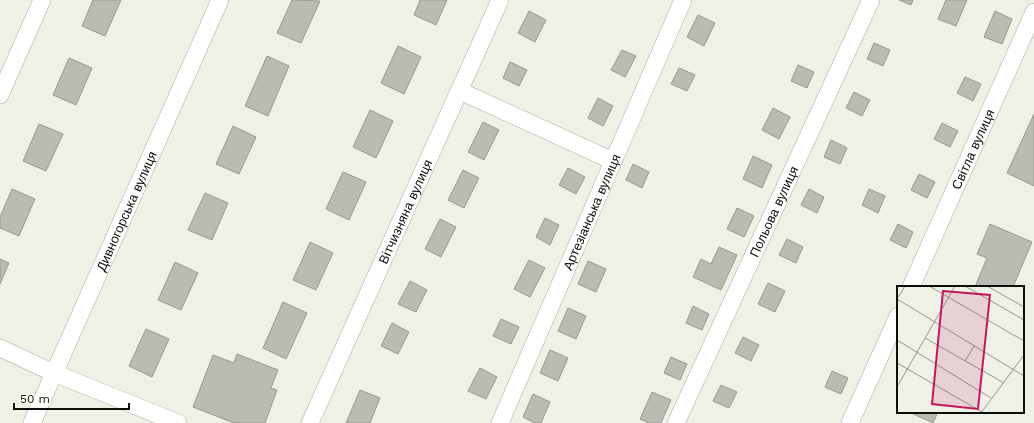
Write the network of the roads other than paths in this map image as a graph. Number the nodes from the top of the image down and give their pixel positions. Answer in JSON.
{"nodes":[{"id":1,"x":42,"y":0,"type":"edge"},
{"id":2,"x":220,"y":0,"type":"edge"},
{"id":3,"x":500,"y":0,"type":"edge"},
{"id":4,"x":683,"y":0,"type":"edge"},
{"id":5,"x":871,"y":0,"type":"edge"},
{"id":6,"x":1034,"y":12,"type":"edge"},
{"id":7,"x":460,"y":91,"type":"junction"},
{"id":8,"x":0,"y":95,"type":"edge"},
{"id":9,"x":613,"y":161,"type":"junction"},
{"id":10,"x":911,"y":286,"type":"edge"},
{"id":11,"x":897,"y":318,"type":"edge"},
{"id":12,"x":0,"y":348,"type":"edge"},
{"id":13,"x":54,"y":374,"type":"junction"},
{"id":14,"x":32,"y":423,"type":"edge"},
{"id":15,"x":178,"y":423,"type":"edge"},
{"id":16,"x":310,"y":423,"type":"edge"},
{"id":17,"x":500,"y":423,"type":"edge"},
{"id":18,"x":676,"y":423,"type":"edge"},
{"id":19,"x":850,"y":423,"type":"edge"}],
"edges":[{"from":1,"to":8,"type":"street"},
{"from":2,"to":13,"type":"street","name":"Дивногорська вулиця"},
{"from":3,"to":7,"type":"street","name":"Вітчизняна вулиця"},
{"from":4,"to":9,"type":"street","name":"Артезіанська вулиця"},
{"from":5,"to":18,"type":"street","name":"Польова вулиця"},
{"from":6,"to":10,"type":"street","name":"Світла вулиця"},
{"from":7,"to":9,"type":"street"},
{"from":7,"to":16,"type":"street","name":"Вітчизняна вулиця"},
{"from":9,"to":17,"type":"street","name":"Артезіанська вулиця"},
{"from":11,"to":19,"type":"street"},
{"from":12,"to":13,"type":"street"},
{"from":13,"to":14,"type":"street","name":"Дивногорська вулиця"},
{"from":13,"to":15,"type":"street"}]}
